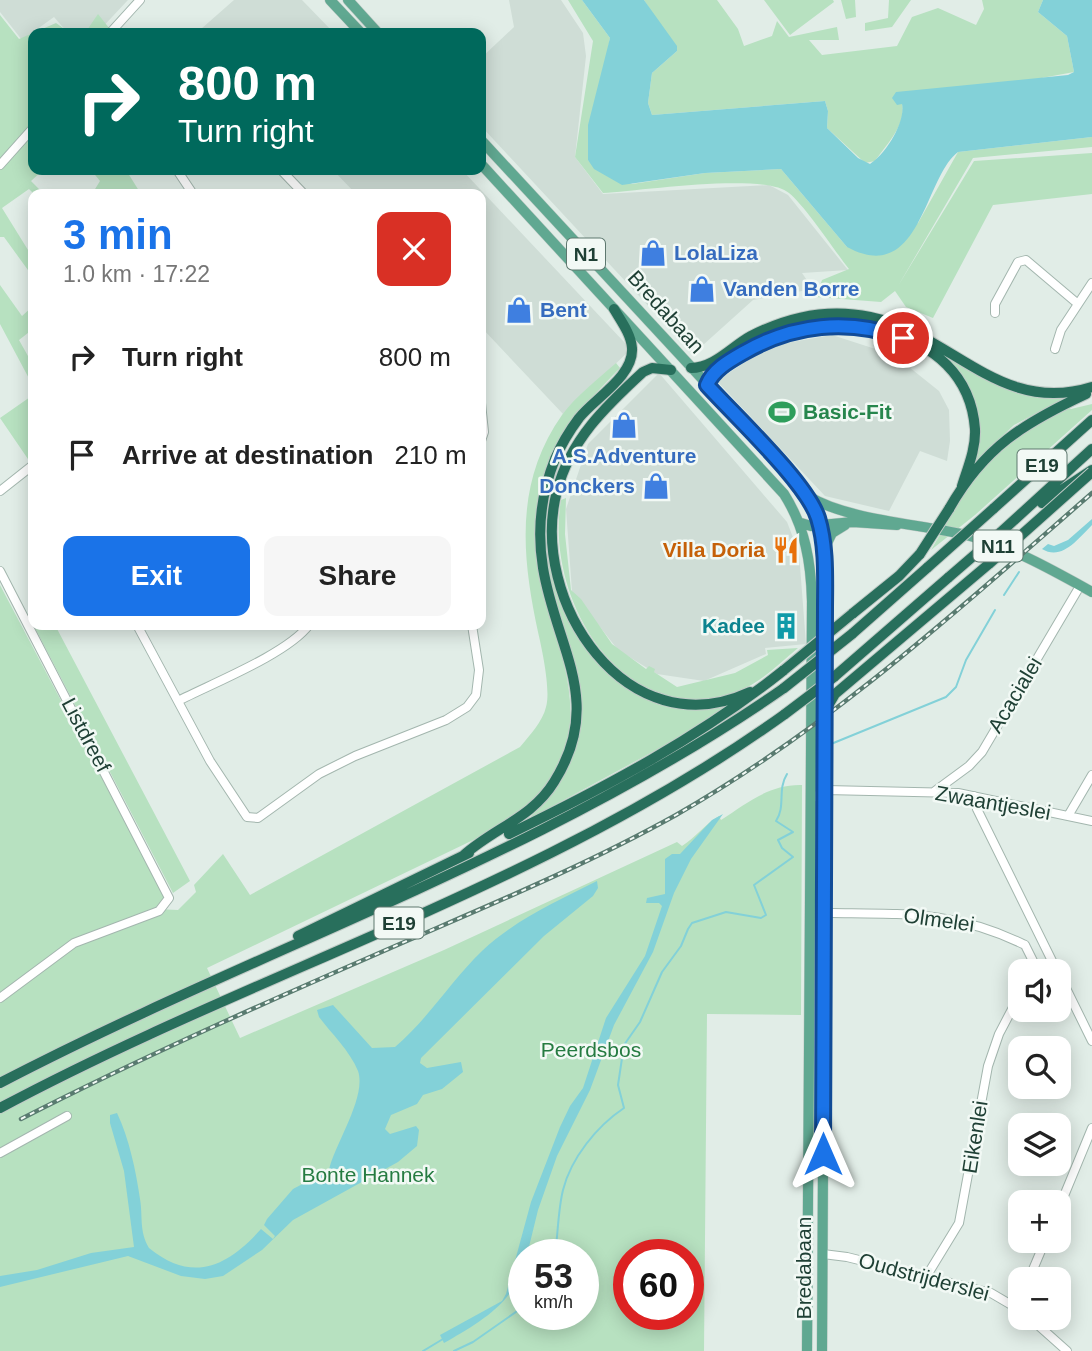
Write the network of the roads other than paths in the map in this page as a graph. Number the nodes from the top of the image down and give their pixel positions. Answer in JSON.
{"nodes":[{"id":1,"x":140,"y":0,"type":"edge"},
{"id":2,"x":330,"y":0,"type":"edge"},
{"id":3,"x":348,"y":0,"type":"edge"},
{"id":4,"x":115,"y":28,"type":"edge"},
{"id":5,"x":356,"y":28,"type":"edge"},
{"id":6,"x":373,"y":28,"type":"edge"},
{"id":7,"x":28,"y":134,"type":"edge"},
{"id":8,"x":486,"y":145,"type":"edge"},
{"id":9,"x":0,"y":165,"type":"edge"},
{"id":10,"x":486,"y":169,"type":"edge"},
{"id":11,"x":286,"y":175,"type":"edge"},
{"id":12,"x":299,"y":189,"type":"edge"},
{"id":13,"x":1092,"y":283,"type":"edge"},
{"id":14,"x":1078,"y":304,"type":"junction"},
{"id":15,"x":614,"y":309,"type":"junction"},
{"id":16,"x":995,"y":313,"type":"dead end"},
{"id":17,"x":1055,"y":349,"type":"dead end"},
{"id":18,"x":691,"y":368,"type":"junction"},
{"id":19,"x":671,"y":370,"type":"junction"},
{"id":20,"x":707,"y":385,"type":"junction"},
{"id":21,"x":1092,"y":389,"type":"edge"},
{"id":22,"x":736,"y":417,"type":"junction"},
{"id":23,"x":1092,"y":420,"type":"edge"},
{"id":24,"x":724,"y":429,"type":"junction"},
{"id":25,"x":1092,"y":449,"type":"edge"},
{"id":26,"x":28,"y":469,"type":"edge"},
{"id":27,"x":1092,"y":471,"type":"edge"},
{"id":28,"x":962,"y":486,"type":"junction"},
{"id":29,"x":0,"y":491,"type":"edge"},
{"id":30,"x":805,"y":494,"type":"junction"},
{"id":31,"x":853,"y":517,"type":"junction"},
{"id":32,"x":819,"y":520,"type":"junction"},
{"id":33,"x":801,"y":523,"type":"junction"},
{"id":34,"x":1000,"y":533,"type":"junction"},
{"id":35,"x":823,"y":550,"type":"junction"},
{"id":36,"x":0,"y":571,"type":"edge"},
{"id":37,"x":1080,"y":586,"type":"junction"},
{"id":38,"x":1092,"y":593,"type":"edge"},
{"id":39,"x":28,"y":615,"type":"edge"},
{"id":40,"x":36,"y":630,"type":"edge"},
{"id":41,"x":140,"y":630,"type":"edge"},
{"id":42,"x":305,"y":630,"type":"edge"},
{"id":43,"x":473,"y":630,"type":"edge"},
{"id":44,"x":811,"y":639,"type":"junction"},
{"id":45,"x":825,"y":639,"type":"junction"},
{"id":46,"x":768,"y":683,"type":"junction"},
{"id":47,"x":178,"y":701,"type":"junction"},
{"id":48,"x":825,"y":711,"type":"junction"},
{"id":49,"x":1092,"y":775,"type":"edge"},
{"id":50,"x":826,"y":790,"type":"junction"},
{"id":51,"x":935,"y":791,"type":"junction"},
{"id":52,"x":974,"y":796,"type":"junction"},
{"id":53,"x":811,"y":801,"type":"junction"},
{"id":54,"x":1068,"y":816,"type":"junction"},
{"id":55,"x":1092,"y":821,"type":"edge"},
{"id":56,"x":464,"y":855,"type":"junction"},
{"id":57,"x":831,"y":913,"type":"dead end"},
{"id":58,"x":1041,"y":936,"type":"junction"},
{"id":59,"x":1025,"y":945,"type":"junction"},
{"id":60,"x":1031,"y":959,"type":"edge"},
{"id":61,"x":1052,"y":959,"type":"edge"},
{"id":62,"x":251,"y":964,"type":"junction"},
{"id":63,"x":0,"y":998,"type":"edge"},
{"id":64,"x":1071,"y":999,"type":"edge"},
{"id":65,"x":1008,"y":1017,"type":"edge"},
{"id":66,"x":1092,"y":1041,"type":"edge"},
{"id":67,"x":0,"y":1083,"type":"edge"},
{"id":68,"x":0,"y":1108,"type":"edge"},
{"id":69,"x":67,"y":1116,"type":"dead end"},
{"id":70,"x":1092,"y":1128,"type":"edge"},
{"id":71,"x":0,"y":1153,"type":"edge"},
{"id":72,"x":1066,"y":1190,"type":"edge"},
{"id":73,"x":823,"y":1254,"type":"junction"},
{"id":74,"x":926,"y":1277,"type":"junction"},
{"id":75,"x":1008,"y":1301,"type":"edge"},
{"id":76,"x":1043,"y":1330,"type":"edge"},
{"id":77,"x":807,"y":1351,"type":"edge"},
{"id":78,"x":822,"y":1351,"type":"edge"},
{"id":79,"x":1067,"y":1351,"type":"edge"}],
"edges":[{"from":1,"to":4,"type":"street"},
{"from":2,"to":5,"type":"main road"},
{"from":3,"to":6,"type":"main road"},
{"from":7,"to":9,"type":"street"},
{"from":8,"to":18,"type":"main road","name":"Bredabaan","number":"N1"},
{"from":10,"to":15,"type":"main road","name":"Bredabaan","number":"N1"},
{"from":11,"to":12,"type":"street"},
{"from":13,"to":14,"type":"street"},
{"from":14,"to":16,"type":"street"},
{"from":14,"to":17,"type":"street"},
{"from":15,"to":19,"type":"main road","name":"Bredabaan","number":"N1"},
{"from":15,"to":56,"type":"highway"},
{"from":18,"to":20,"type":"main road","name":"Bredabaan","number":"N1"},
{"from":18,"to":21,"type":"highway"},
{"from":19,"to":24,"type":"main road","name":"Bredabaan","number":"N1"},
{"from":19,"to":46,"type":"highway"},
{"from":20,"to":22,"type":"main road","name":"Bredabaan","number":"N1"},
{"from":20,"to":28,"type":"highway"},
{"from":21,"to":28,"type":"highway"},
{"from":22,"to":24,"type":"main road"},
{"from":22,"to":30,"type":"main road","name":"Bredabaan","number":"N1"},
{"from":23,"to":62,"type":"highway","number":"E19","bridge":true},
{"from":24,"to":33,"type":"main road","name":"Bredabaan","number":"N1"},
{"from":25,"to":34,"type":"highway","number":"E19"},
{"from":26,"to":29,"type":"street"},
{"from":27,"to":34,"type":"highway"},
{"from":27,"to":48,"type":"highway","bridge":true},
{"from":28,"to":46,"type":"highway","bridge":true},
{"from":30,"to":31,"type":"main road","number":"N11"},
{"from":30,"to":32,"type":"main road","name":"Bredabaan","number":"N1"},
{"from":31,"to":32,"type":"main road","number":"N11"},
{"from":31,"to":35,"type":"main road"},
{"from":31,"to":37,"type":"main road","number":"N11"},
{"from":32,"to":33,"type":"main road","number":"N11"},
{"from":32,"to":35,"type":"main road","name":"Bredabaan","number":"N1"},
{"from":33,"to":44,"type":"main road","name":"Bredabaan","number":"N1"},
{"from":34,"to":68,"type":"highway","number":"E19","bridge":true},
{"from":35,"to":45,"type":"main road","name":"Bredabaan","number":"N1"},
{"from":36,"to":39,"type":"street","name":"Listdreef"},
{"from":37,"to":38,"type":"main road","number":"N11"},
{"from":37,"to":51,"type":"street","name":"Acacialei"},
{"from":40,"to":63,"type":"street","name":"Listdreef"},
{"from":41,"to":47,"type":"street"},
{"from":42,"to":47,"type":"street"},
{"from":43,"to":47,"type":"street"},
{"from":44,"to":45,"type":"street"},
{"from":44,"to":53,"type":"main road","name":"Bredabaan","number":"N1"},
{"from":45,"to":48,"type":"main road","name":"Bredabaan","number":"N1"},
{"from":46,"to":56,"type":"highway"},
{"from":48,"to":50,"type":"main road","name":"Bredabaan","number":"N1"},
{"from":49,"to":54,"type":"street"},
{"from":50,"to":51,"type":"street","name":"Zwaantjeslei"},
{"from":50,"to":53,"type":"street"},
{"from":50,"to":73,"type":"main road","name":"Bredabaan","number":"N1"},
{"from":51,"to":52,"type":"street","name":"Zwaantjeslei"},
{"from":52,"to":54,"type":"street","name":"Zwaantjeslei"},
{"from":52,"to":58,"type":"street"},
{"from":53,"to":77,"type":"main road","name":"Bredabaan","number":"N1"},
{"from":54,"to":55,"type":"street","name":"Zwaantjeslei"},
{"from":56,"to":62,"type":"highway"},
{"from":57,"to":59,"type":"street","name":"Olmelei"},
{"from":58,"to":59,"type":"street"},
{"from":58,"to":61,"type":"street"},
{"from":59,"to":60,"type":"street"},
{"from":62,"to":67,"type":"highway","number":"E19"},
{"from":64,"to":66,"type":"street"},
{"from":65,"to":74,"type":"street","name":"Eikenlei"},
{"from":69,"to":71,"type":"street"},
{"from":70,"to":72,"type":"street"},
{"from":73,"to":74,"type":"street","name":"Oudstrijderslei"},
{"from":73,"to":78,"type":"main road","name":"Bredabaan","number":"N1"},
{"from":74,"to":75,"type":"street","name":"Oudstrijderslei"},
{"from":76,"to":79,"type":"street"}]}
